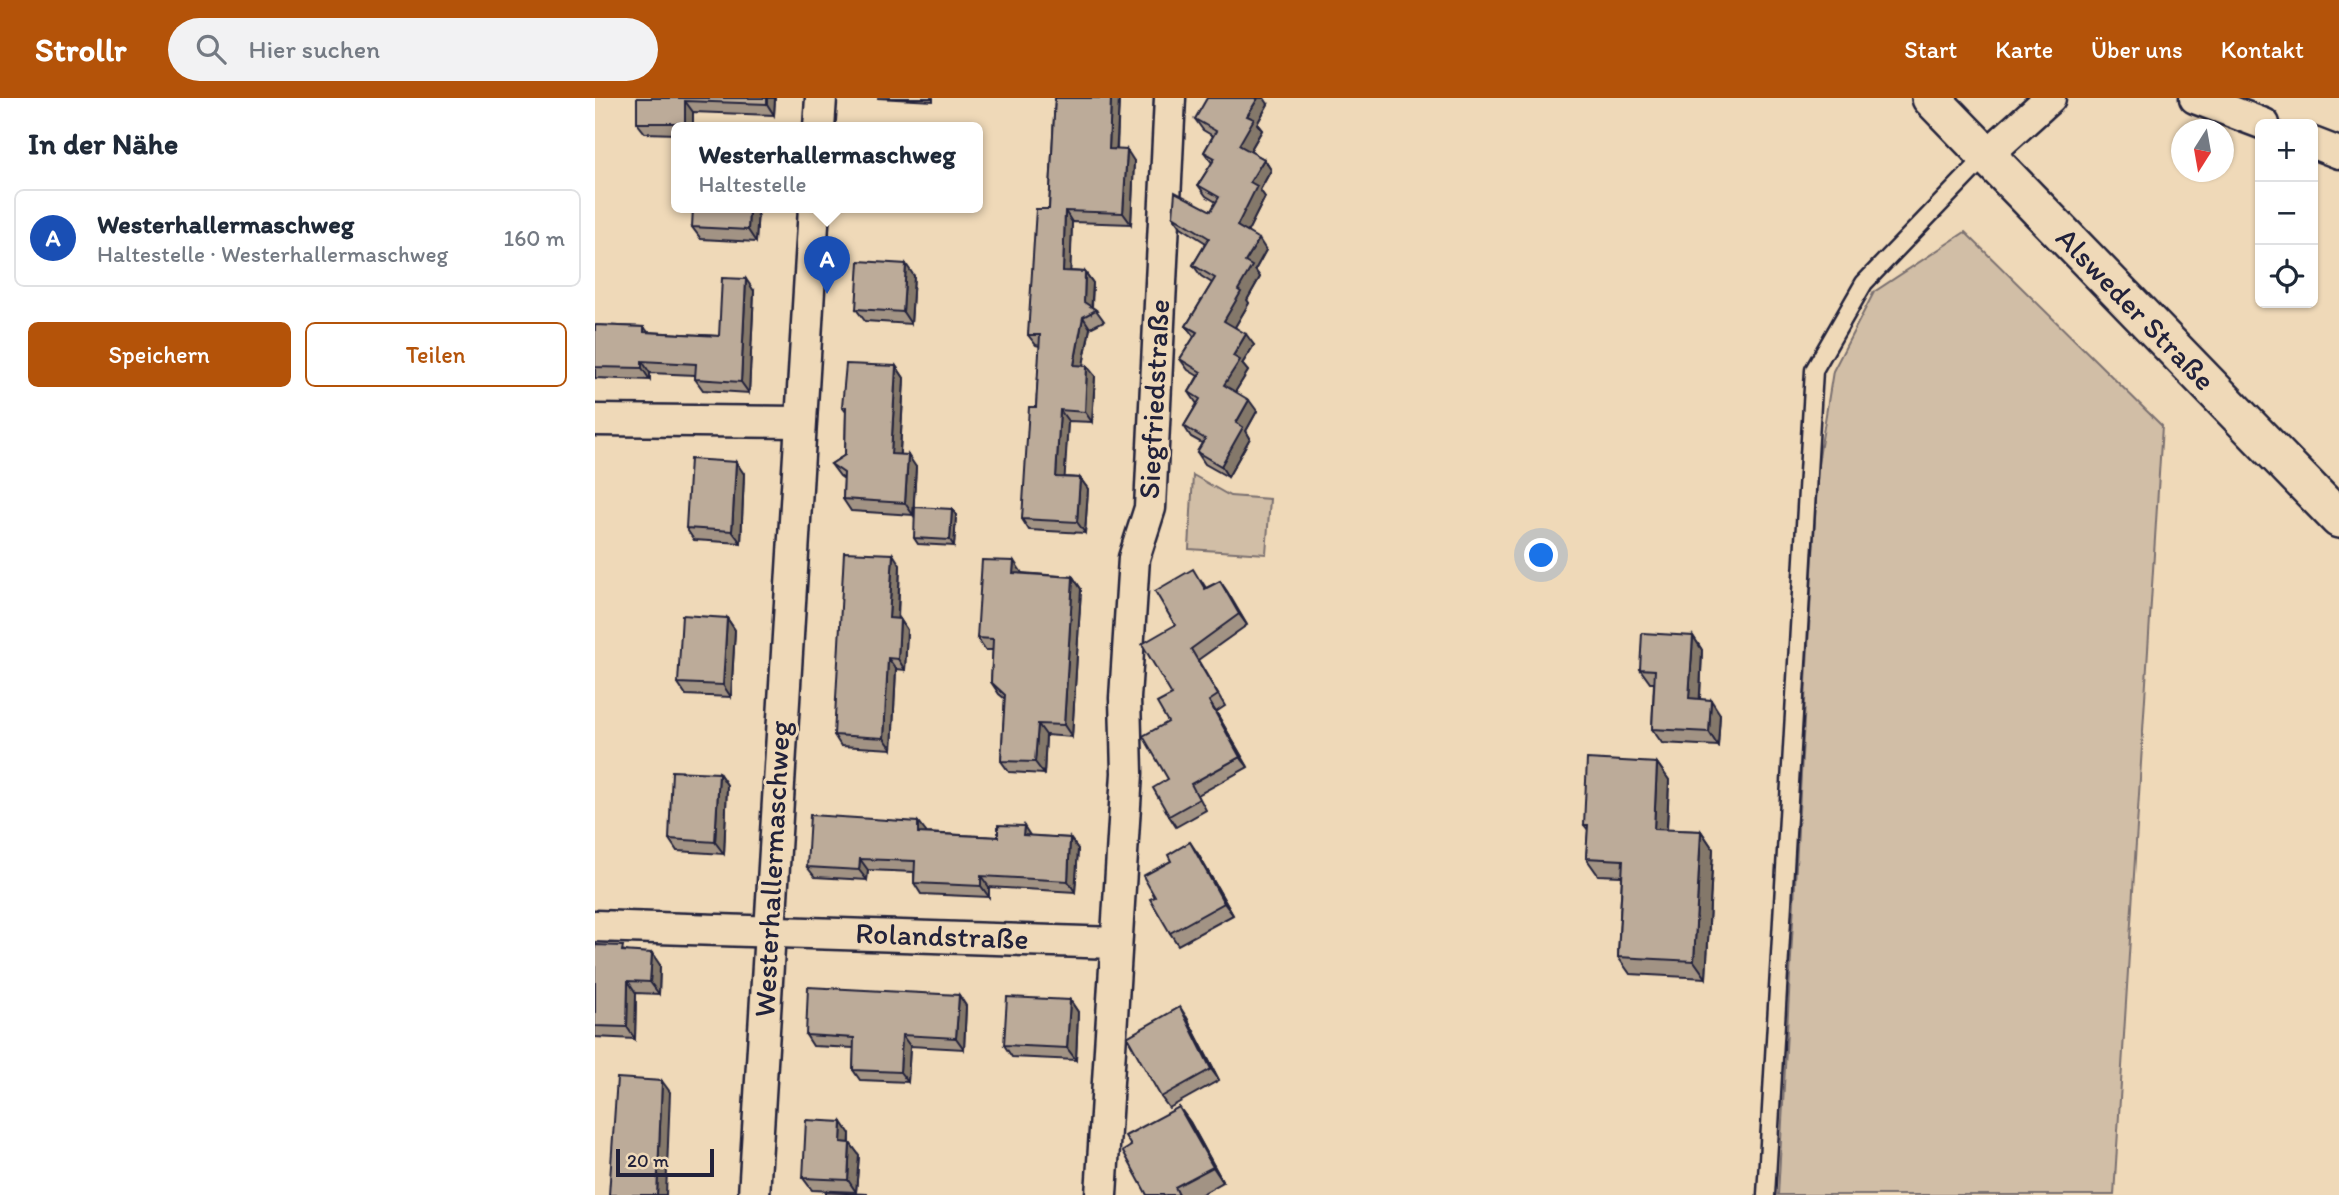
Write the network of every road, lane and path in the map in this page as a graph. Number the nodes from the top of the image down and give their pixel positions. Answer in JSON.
{"nodes":[{"id":1,"x":821,"y":98,"type":"edge"},
{"id":2,"x":1170,"y":98,"type":"edge"},
{"id":3,"x":1931,"y":98,"type":"edge"},
{"id":4,"x":2050,"y":98,"type":"edge"},
{"id":5,"x":2195,"y":98,"type":"edge"},
{"id":6,"x":2255,"y":121,"type":"edge"},
{"id":7,"x":819,"y":122,"type":"edge"},
{"id":8,"x":2318,"y":145,"type":"edge"},
{"id":9,"x":2339,"y":153,"type":"edge"},
{"id":10,"x":1986,"y":156,"type":"junction"},
{"id":11,"x":814,"y":213,"type":"edge"},
{"id":12,"x":595,"y":420,"type":"edge"},
{"id":13,"x":799,"y":422,"type":"junction"},
{"id":14,"x":2339,"y":519,"type":"edge"},
{"id":15,"x":595,"y":926,"type":"edge"},
{"id":16,"x":768,"y":929,"type":"junction"},
{"id":17,"x":1116,"y":943,"type":"junction"},
{"id":18,"x":754,"y":1195,"type":"edge"},
{"id":19,"x":1101,"y":1195,"type":"edge"},
{"id":20,"x":1766,"y":1195,"type":"edge"}],
"edges":[{"from":1,"to":7,"type":"street"},
{"from":2,"to":17,"type":"street","name":"Siegfriedstraße"},
{"from":3,"to":10,"type":"street","name":"Alsweder Straße"},
{"from":4,"to":10,"type":"street"},
{"from":5,"to":6,"type":"street"},
{"from":8,"to":9,"type":"street"},
{"from":10,"to":14,"type":"street","name":"Alsweder Straße"},
{"from":10,"to":20,"type":"lane"},
{"from":11,"to":13,"type":"street","name":"Westerhallermaschweg"},
{"from":12,"to":13,"type":"street"},
{"from":13,"to":16,"type":"street","name":"Westerhallermaschweg"},
{"from":15,"to":16,"type":"street","name":"Rolandstraße"},
{"from":16,"to":17,"type":"street","name":"Rolandstraße"},
{"from":16,"to":18,"type":"street","name":"Westerhallermaschweg"},
{"from":17,"to":19,"type":"street"}]}
